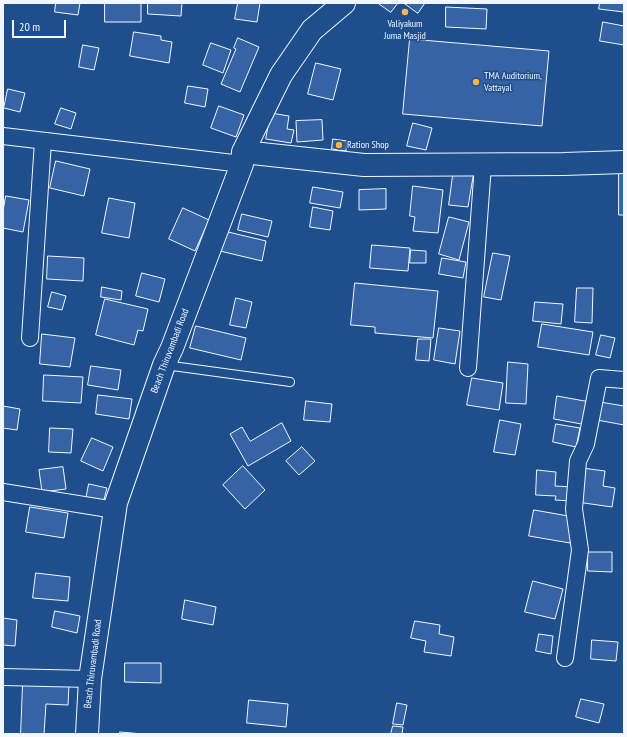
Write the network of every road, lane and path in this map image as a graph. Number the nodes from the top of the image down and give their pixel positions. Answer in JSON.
{"nodes":[{"id":1,"x":344,"y":3,"type":"edge"},
{"id":2,"x":3,"y":136,"type":"edge"},
{"id":3,"x":43,"y":141,"type":"junction"},
{"id":4,"x":242,"y":158,"type":"junction"},
{"id":5,"x":624,"y":162,"type":"edge"},
{"id":6,"x":483,"y":165,"type":"junction"},
{"id":7,"x":30,"y":338,"type":"dead end"},
{"id":8,"x":164,"y":365,"type":"junction"},
{"id":9,"x":468,"y":368,"type":"dead end"},
{"id":10,"x":624,"y":380,"type":"edge"},
{"id":11,"x":290,"y":382,"type":"dead end"},
{"id":12,"x":3,"y":492,"type":"edge"},
{"id":13,"x":115,"y":510,"type":"junction"},
{"id":14,"x":565,"y":658,"type":"dead end"},
{"id":15,"x":3,"y":677,"type":"edge"},
{"id":16,"x":90,"y":679,"type":"junction"},
{"id":17,"x":87,"y":734,"type":"edge"}],
"edges":[{"from":1,"to":4,"type":"main road","name":"Beach Thiruvambadi Road"},
{"from":2,"to":3,"type":"street"},
{"from":3,"to":4,"type":"street"},
{"from":3,"to":7,"type":"street"},
{"from":4,"to":6,"type":"main road"},
{"from":4,"to":8,"type":"main road","name":"Beach Thiruvambadi Road"},
{"from":5,"to":6,"type":"main road"},
{"from":6,"to":9,"type":"street"},
{"from":8,"to":11,"type":"lane"},
{"from":8,"to":13,"type":"main road","name":"Beach Thiruvambadi Road"},
{"from":10,"to":14,"type":"street"},
{"from":12,"to":13,"type":"street"},
{"from":13,"to":16,"type":"main road","name":"Beach Thiruvambadi Road"},
{"from":15,"to":16,"type":"street"},
{"from":16,"to":17,"type":"main road","name":"Beach Thiruvambadi Road"}]}
